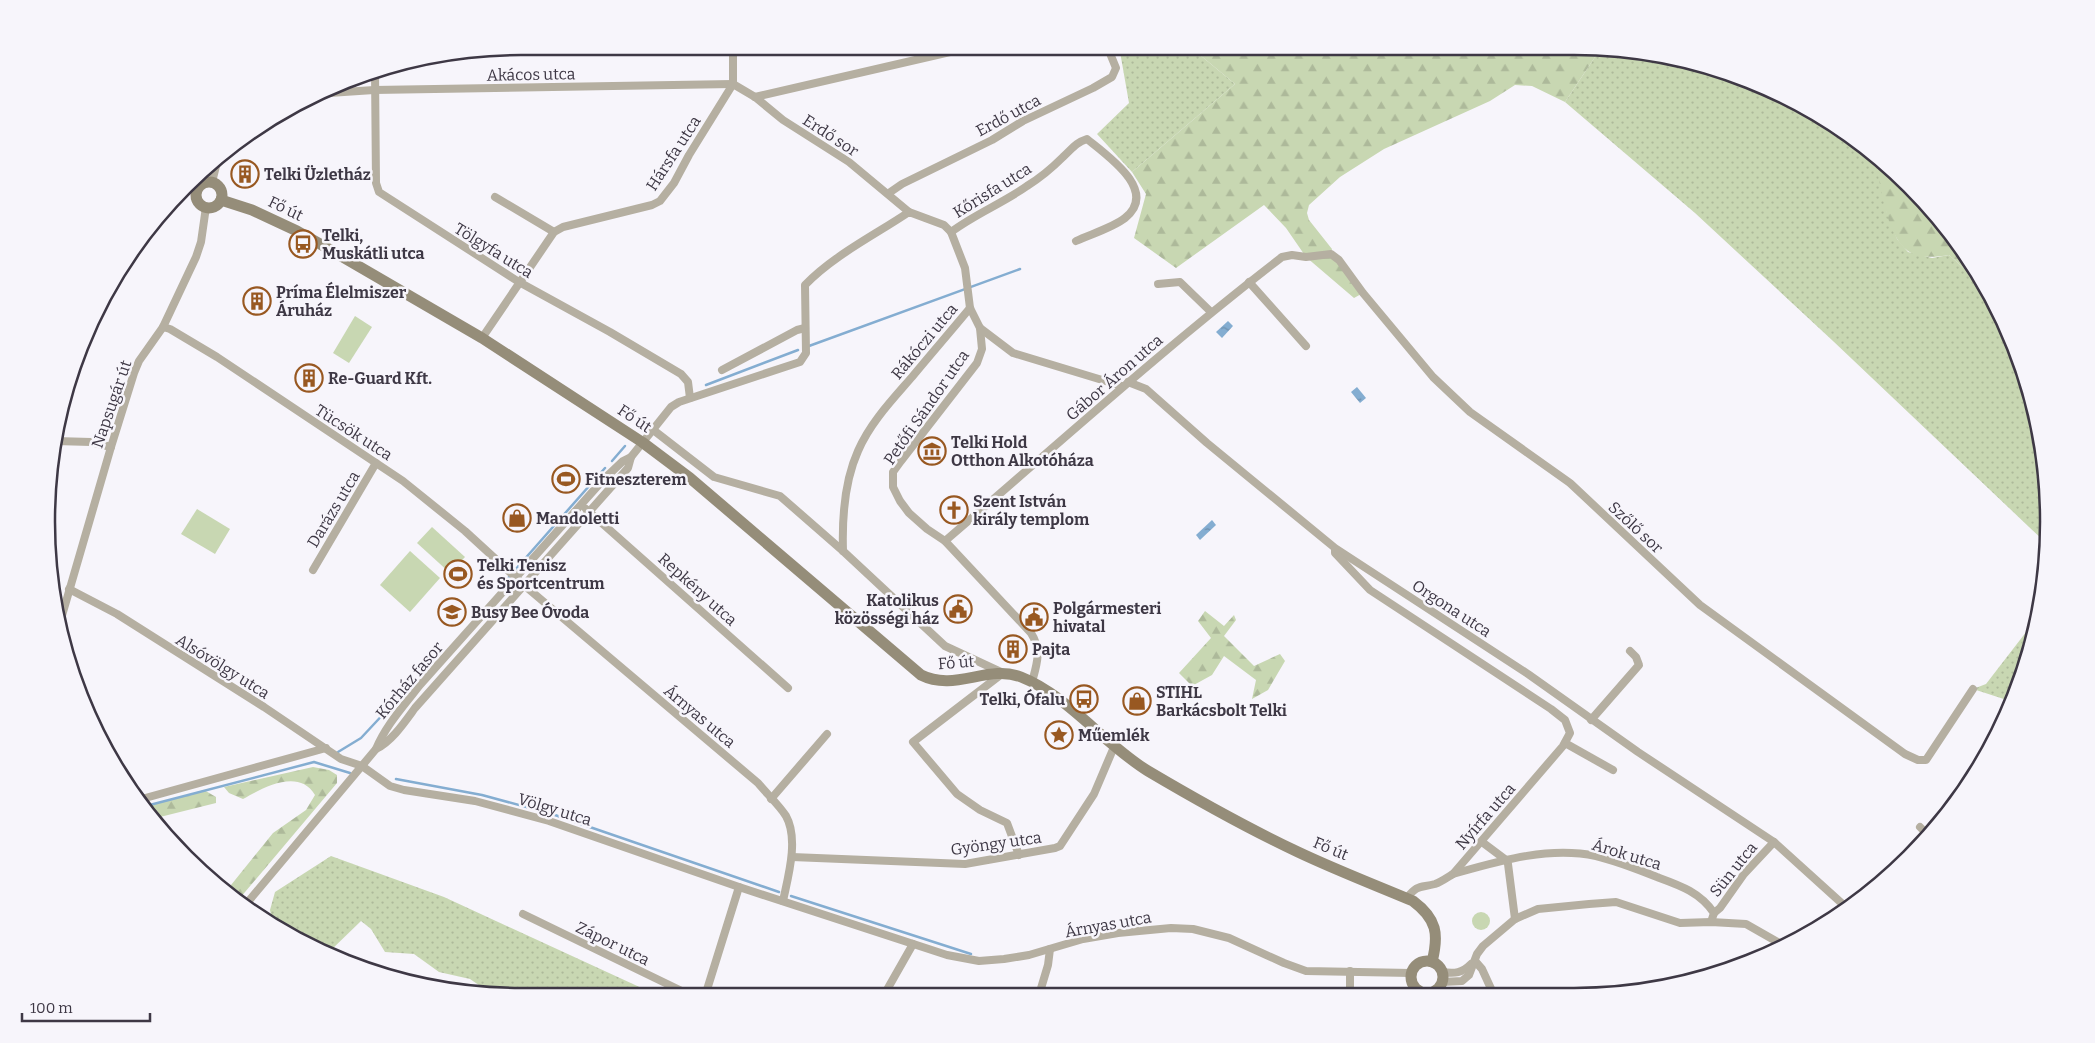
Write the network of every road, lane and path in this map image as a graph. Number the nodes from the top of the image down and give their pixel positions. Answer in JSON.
{"nodes":[{"id":1,"x":733,"y":55,"type":"edge"},
{"id":2,"x":937,"y":55,"type":"edge"},
{"id":3,"x":1111,"y":55,"type":"edge"},
{"id":4,"x":375,"y":79,"type":"edge"},
{"id":5,"x":733,"y":84,"type":"junction"},
{"id":6,"x":374,"y":90,"type":"junction"},
{"id":7,"x":340,"y":92,"type":"edge"},
{"id":8,"x":755,"y":97,"type":"junction"},
{"id":9,"x":215,"y":170,"type":"edge"},
{"id":10,"x":212,"y":182,"type":"junction"},
{"id":11,"x":195,"y":189,"type":"edge"},
{"id":12,"x":194,"y":190,"type":"edge"},
{"id":13,"x":889,"y":194,"type":"junction"},
{"id":14,"x":495,"y":198,"type":"dead end"},
{"id":15,"x":221,"y":200,"type":"junction"},
{"id":16,"x":206,"y":207,"type":"junction"},
{"id":17,"x":910,"y":212,"type":"junction"},
{"id":18,"x":554,"y":232,"type":"junction"},
{"id":19,"x":951,"y":232,"type":"junction"},
{"id":20,"x":1076,"y":241,"type":"dead end"},
{"id":21,"x":1282,"y":257,"type":"joint"},
{"id":22,"x":519,"y":282,"type":"junction"},
{"id":23,"x":1249,"y":282,"type":"junction"},
{"id":24,"x":1158,"y":284,"type":"dead end"},
{"id":25,"x":970,"y":308,"type":"junction"},
{"id":26,"x":1211,"y":312,"type":"junction"},
{"id":27,"x":163,"y":327,"type":"junction"},
{"id":28,"x":805,"y":328,"type":"junction"},
{"id":29,"x":980,"y":328,"type":"junction"},
{"id":30,"x":482,"y":338,"type":"junction"},
{"id":31,"x":1306,"y":346,"type":"dead end"},
{"id":32,"x":722,"y":370,"type":"dead end"},
{"id":33,"x":1125,"y":384,"type":"junction"},
{"id":34,"x":690,"y":398,"type":"junction"},
{"id":35,"x":652,"y":429,"type":"junction"},
{"id":36,"x":62,"y":440,"type":"edge"},
{"id":37,"x":642,"y":442,"type":"junction"},
{"id":38,"x":111,"y":447,"type":"junction"},
{"id":39,"x":631,"y":457,"type":"junction"},
{"id":40,"x":376,"y":463,"type":"junction"},
{"id":41,"x":581,"y":505,"type":"junction"},
{"id":42,"x":589,"y":511,"type":"junction"},
{"id":43,"x":945,"y":541,"type":"junction"},
{"id":44,"x":1335,"y":548,"type":"junction"},
{"id":45,"x":844,"y":552,"type":"junction"},
{"id":46,"x":313,"y":570,"type":"dead end"},
{"id":47,"x":516,"y":578,"type":"junction"},
{"id":48,"x":525,"y":586,"type":"junction"},
{"id":49,"x":69,"y":589,"type":"junction"},
{"id":50,"x":62,"y":603,"type":"edge"},
{"id":51,"x":1630,"y":651,"type":"dead end"},
{"id":52,"x":1003,"y":673,"type":"junction"},
{"id":53,"x":1032,"y":682,"type":"junction"},
{"id":54,"x":788,"y":688,"type":"dead end"},
{"id":55,"x":1973,"y":689,"type":"dead end"},
{"id":56,"x":407,"y":702,"type":"junction"},
{"id":57,"x":415,"y":708,"type":"junction"},
{"id":58,"x":1590,"y":720,"type":"junction"},
{"id":59,"x":827,"y":734,"type":"dead end"},
{"id":60,"x":1565,"y":743,"type":"junction"},
{"id":61,"x":1114,"y":747,"type":"junction"},
{"id":62,"x":326,"y":748,"type":"junction"},
{"id":63,"x":376,"y":750,"type":"junction"},
{"id":64,"x":362,"y":766,"type":"junction"},
{"id":65,"x":1613,"y":770,"type":"dead end"},
{"id":66,"x":146,"y":798,"type":"edge"},
{"id":67,"x":771,"y":798,"type":"junction"},
{"id":68,"x":1920,"y":827,"type":"dead end"},
{"id":69,"x":1923,"y":830,"type":"edge"},
{"id":70,"x":1482,"y":842,"type":"junction"},
{"id":71,"x":1774,"y":842,"type":"junction"},
{"id":72,"x":1019,"y":855,"type":"junction"},
{"id":73,"x":792,"y":857,"type":"junction"},
{"id":74,"x":1506,"y":860,"type":"junction"},
{"id":75,"x":1453,"y":874,"type":"junction"},
{"id":76,"x":739,"y":887,"type":"junction"},
{"id":77,"x":1407,"y":898,"type":"junction"},
{"id":78,"x":249,"y":900,"type":"edge"},
{"id":79,"x":783,"y":901,"type":"junction"},
{"id":80,"x":1841,"y":903,"type":"edge"},
{"id":81,"x":1714,"y":912,"type":"junction"},
{"id":82,"x":523,"y":914,"type":"dead end"},
{"id":83,"x":1514,"y":918,"type":"junction"},
{"id":84,"x":1711,"y":922,"type":"junction"},
{"id":85,"x":1777,"y":941,"type":"edge"},
{"id":86,"x":914,"y":944,"type":"junction"},
{"id":87,"x":1050,"y":949,"type":"junction"},
{"id":88,"x":1475,"y":961,"type":"junction"},
{"id":89,"x":1432,"y":962,"type":"junction"},
{"id":90,"x":1350,"y":971,"type":"junction"},
{"id":91,"x":1411,"y":973,"type":"junction"},
{"id":92,"x":1442,"y":977,"type":"junction"},
{"id":93,"x":676,"y":988,"type":"edge"},
{"id":94,"x":707,"y":988,"type":"edge"},
{"id":95,"x":888,"y":988,"type":"edge"},
{"id":96,"x":1041,"y":988,"type":"edge"},
{"id":97,"x":1350,"y":988,"type":"edge"},
{"id":98,"x":1416,"y":988,"type":"edge"},
{"id":99,"x":1435,"y":988,"type":"edge"},
{"id":100,"x":1491,"y":988,"type":"edge"}],
"edges":[{"from":1,"to":5,"type":"street"},
{"from":2,"to":8,"type":"street"},
{"from":3,"to":13,"type":"street","name":"Erdő utca"},
{"from":4,"to":6,"type":"street","name":"Tölgyfa utca"},
{"from":5,"to":6,"type":"street","name":"Akácos utca"},
{"from":5,"to":8,"type":"street","name":"Erdő sor"},
{"from":5,"to":18,"type":"street","name":"Hársfa utca"},
{"from":6,"to":7,"type":"street","name":"Akácos utca"},
{"from":6,"to":22,"type":"street","name":"Tölgyfa utca"},
{"from":8,"to":13,"type":"street","name":"Erdő sor"},
{"from":9,"to":10,"type":"street"},
{"from":10,"to":11,"type":"main road"},
{"from":10,"to":15,"type":"main road"},
{"from":12,"to":16,"type":"main road"},
{"from":13,"to":17,"type":"street","name":"Erdő sor"},
{"from":14,"to":18,"type":"street"},
{"from":15,"to":16,"type":"main road"},
{"from":15,"to":30,"type":"main road","name":"Fő út"},
{"from":16,"to":27,"type":"street","name":"Napsugár út"},
{"from":17,"to":19,"type":"street"},
{"from":17,"to":28,"type":"street"},
{"from":18,"to":22,"type":"street"},
{"from":19,"to":20,"type":"street","name":"Kőrisfa utca"},
{"from":19,"to":25,"type":"street","name":"Rákóczi utca"},
{"from":21,"to":23,"type":"street","name":"Gábor Áron utca"},
{"from":21,"to":55,"type":"street","name":"Szőlő sor"},
{"from":22,"to":30,"type":"street"},
{"from":22,"to":34,"type":"street","name":"Tölgyfa utca"},
{"from":23,"to":26,"type":"street","name":"Gábor Áron utca"},
{"from":23,"to":31,"type":"street"},
{"from":24,"to":26,"type":"street"},
{"from":25,"to":29,"type":"street","name":"Petőfi Sándor utca"},
{"from":25,"to":45,"type":"street","name":"Rákóczi utca"},
{"from":26,"to":33,"type":"street","name":"Gábor Áron utca"},
{"from":27,"to":38,"type":"street","name":"Napsugár út"},
{"from":27,"to":40,"type":"street","name":"Tücsök utca"},
{"from":28,"to":32,"type":"street"},
{"from":28,"to":34,"type":"street"},
{"from":29,"to":33,"type":"street","name":"Petőfi Sándor utca"},
{"from":29,"to":43,"type":"street","name":"Petőfi Sándor utca"},
{"from":30,"to":37,"type":"main road","name":"Fő út"},
{"from":33,"to":43,"type":"street","name":"Gábor Áron utca"},
{"from":33,"to":44,"type":"street","name":"Orgona utca"},
{"from":34,"to":35,"type":"street"},
{"from":35,"to":37,"type":"street"},
{"from":35,"to":45,"type":"street","name":"Fő út"},
{"from":36,"to":38,"type":"street"},
{"from":37,"to":39,"type":"street","name":"Kórház fasor"},
{"from":37,"to":52,"type":"main road","name":"Fő út"},
{"from":38,"to":49,"type":"street","name":"Napsugár út"},
{"from":39,"to":41,"type":"street","name":"Kórház fasor"},
{"from":39,"to":42,"type":"street","name":"Kórház fasor"},
{"from":40,"to":46,"type":"street","name":"Darázs utca"},
{"from":40,"to":47,"type":"street","name":"Tücsök utca"},
{"from":41,"to":42,"type":"street","name":"Repkény utca"},
{"from":41,"to":47,"type":"street","name":"Kórház fasor"},
{"from":42,"to":48,"type":"street","name":"Kórház fasor"},
{"from":42,"to":54,"type":"street","name":"Repkény utca"},
{"from":43,"to":53,"type":"street","name":"Petőfi Sándor utca"},
{"from":44,"to":58,"type":"street","name":"Orgona utca"},
{"from":44,"to":60,"type":"street","name":"Nyírfa utca"},
{"from":45,"to":52,"type":"street","name":"Fő út"},
{"from":47,"to":48,"type":"street","name":"Tücsök utca"},
{"from":47,"to":56,"type":"street","name":"Kórház fasor"},
{"from":48,"to":57,"type":"street","name":"Kórház fasor"},
{"from":48,"to":67,"type":"street","name":"Árnyas utca"},
{"from":49,"to":50,"type":"street","name":"Napsugár út"},
{"from":49,"to":62,"type":"street","name":"Alsóvölgy utca"},
{"from":51,"to":58,"type":"street"},
{"from":52,"to":53,"type":"main road","name":"Fő út"},
{"from":52,"to":72,"type":"street"},
{"from":53,"to":61,"type":"main road","name":"Fő út"},
{"from":56,"to":57,"type":"street"},
{"from":56,"to":63,"type":"street","name":"Kórház fasor"},
{"from":57,"to":63,"type":"street","name":"Kórház fasor"},
{"from":58,"to":71,"type":"street","name":"Orgona utca"},
{"from":59,"to":67,"type":"street"},
{"from":60,"to":65,"type":"street"},
{"from":60,"to":70,"type":"street","name":"Nyírfa utca"},
{"from":61,"to":72,"type":"street","name":"Gyöngy utca"},
{"from":61,"to":77,"type":"main road","name":"Fő út"},
{"from":62,"to":64,"type":"street","name":"Alsóvölgy utca"},
{"from":62,"to":66,"type":"street"},
{"from":63,"to":64,"type":"street","name":"Kórház fasor"},
{"from":64,"to":76,"type":"street","name":"Völgy utca"},
{"from":64,"to":78,"type":"street","name":"Kórház fasor"},
{"from":67,"to":73,"type":"street","name":"Árnyas utca"},
{"from":68,"to":69,"type":"street"},
{"from":70,"to":74,"type":"street"},
{"from":70,"to":75,"type":"street","name":"Nyírfa utca"},
{"from":71,"to":80,"type":"street","name":"Orgona utca"},
{"from":71,"to":81,"type":"street","name":"Sün utca"},
{"from":72,"to":73,"type":"street","name":"Gyöngy utca"},
{"from":73,"to":79,"type":"street","name":"Árnyas utca"},
{"from":74,"to":75,"type":"street","name":"Árok utca"},
{"from":74,"to":81,"type":"street","name":"Árok utca"},
{"from":74,"to":83,"type":"street"},
{"from":75,"to":77,"type":"street","name":"Nyírfa utca"},
{"from":76,"to":79,"type":"street","name":"Árnyas utca"},
{"from":76,"to":94,"type":"street"},
{"from":77,"to":89,"type":"main road","name":"Fő út"},
{"from":79,"to":86,"type":"street","name":"Árnyas utca"},
{"from":81,"to":84,"type":"street"},
{"from":82,"to":93,"type":"street","name":"Zápor utca"},
{"from":83,"to":84,"type":"street"},
{"from":83,"to":88,"type":"street"},
{"from":84,"to":85,"type":"street"},
{"from":86,"to":87,"type":"street","name":"Árnyas utca"},
{"from":86,"to":95,"type":"street"},
{"from":87,"to":90,"type":"street","name":"Árnyas utca"},
{"from":87,"to":96,"type":"street"},
{"from":88,"to":92,"type":"street"},
{"from":88,"to":100,"type":"street"},
{"from":89,"to":91,"type":"main road"},
{"from":89,"to":92,"type":"main road"},
{"from":90,"to":91,"type":"street","name":"Árnyas utca"},
{"from":90,"to":97,"type":"street"},
{"from":91,"to":98,"type":"main road"},
{"from":92,"to":99,"type":"main road"}]}
